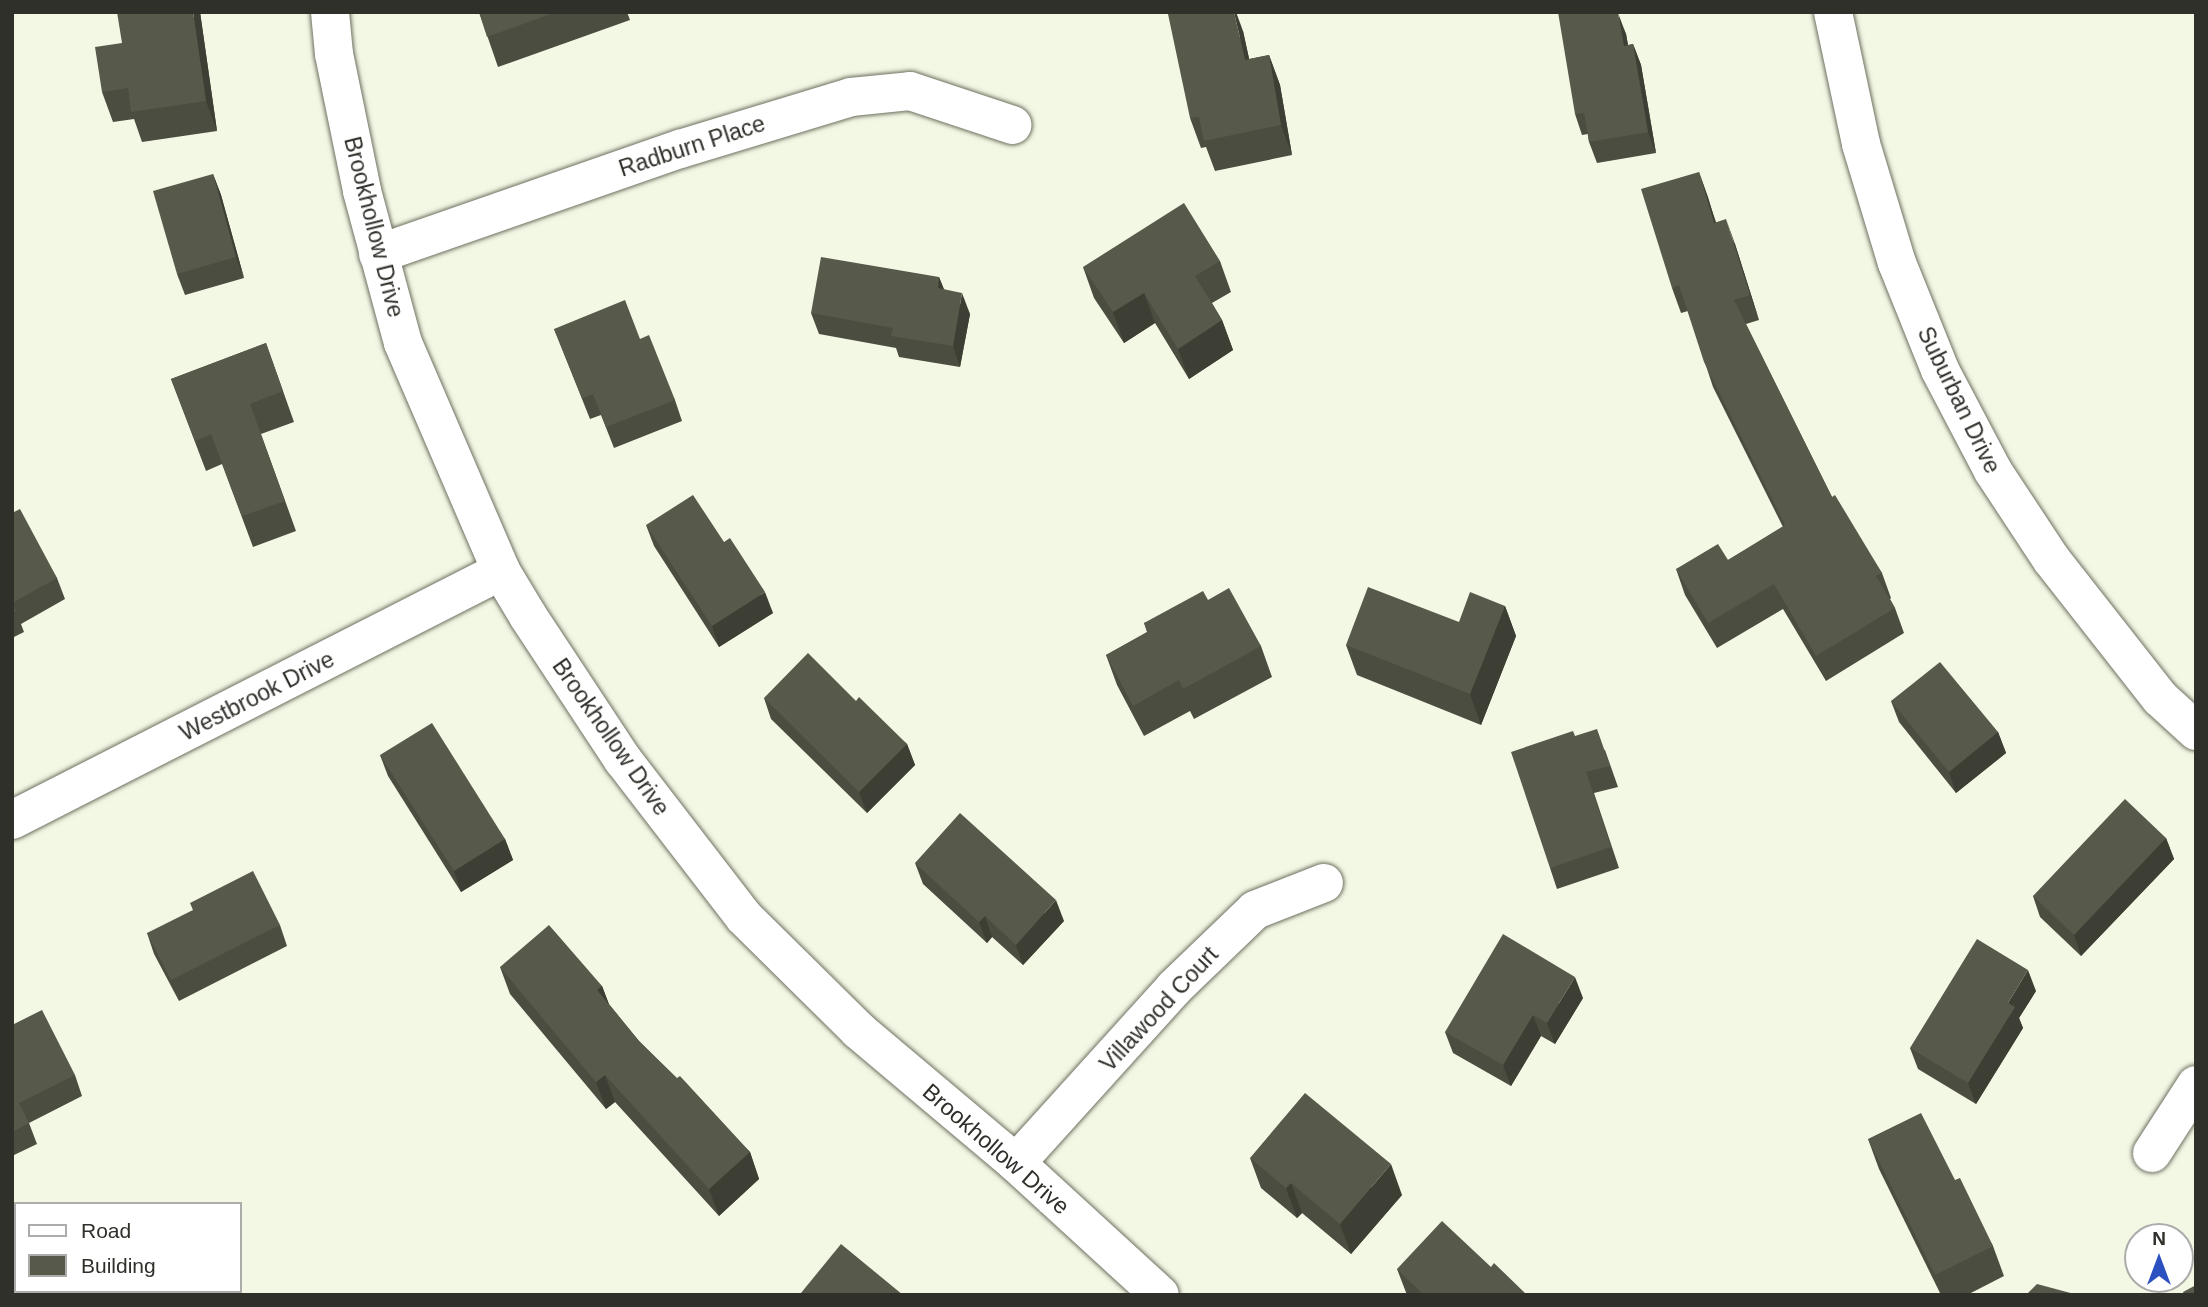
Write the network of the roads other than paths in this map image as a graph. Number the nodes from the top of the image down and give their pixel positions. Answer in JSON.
{"nodes":[{"id":1,"x":330,"y":12,"type":"edge"},
{"id":2,"x":1833,"y":12,"type":"edge"},
{"id":3,"x":1012,"y":125,"type":"dead end"},
{"id":4,"x":377,"y":254,"type":"junction"},
{"id":5,"x":501,"y":571,"type":"junction"},
{"id":6,"x":2196,"y":731,"type":"edge"},
{"id":7,"x":12,"y":820,"type":"edge"},
{"id":8,"x":1324,"y":883,"type":"dead end"},
{"id":9,"x":2196,"y":1085,"type":"edge"},
{"id":10,"x":2152,"y":1153,"type":"dead end"},
{"id":11,"x":1016,"y":1163,"type":"junction"},
{"id":12,"x":1160,"y":1295,"type":"edge"}],
"edges":[{"from":1,"to":4,"type":"street","name":"Brookhollow Drive"},
{"from":2,"to":6,"type":"street","name":"Suburban Drive"},
{"from":3,"to":4,"type":"street","name":"Radburn Place"},
{"from":4,"to":5,"type":"street","name":"Brookhollow Drive"},
{"from":5,"to":7,"type":"street","name":"Westbrook Drive"},
{"from":5,"to":11,"type":"street","name":"Brookhollow Drive"},
{"from":8,"to":11,"type":"street","name":"Villawood Court"},
{"from":9,"to":10,"type":"street"},
{"from":11,"to":12,"type":"street","name":"Brookhollow Drive"}]}
